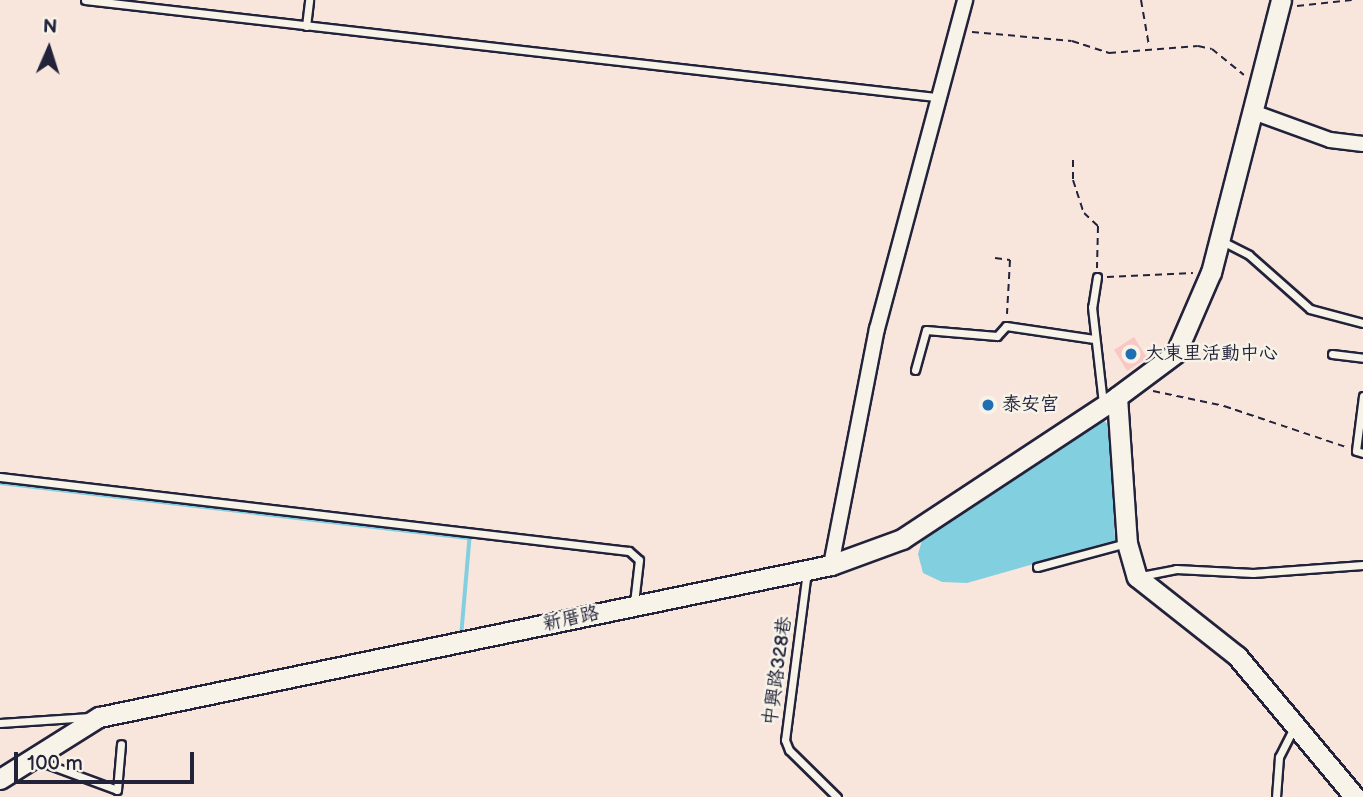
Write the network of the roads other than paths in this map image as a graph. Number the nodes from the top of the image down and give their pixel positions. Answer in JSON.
{"nodes":[{"id":1,"x":85,"y":0,"type":"edge"},
{"id":2,"x":309,"y":0,"type":"edge"},
{"id":3,"x":965,"y":0,"type":"edge"},
{"id":4,"x":1280,"y":4,"type":"edge"},
{"id":5,"x":306,"y":26,"type":"junction"},
{"id":6,"x":935,"y":97,"type":"junction"},
{"id":7,"x":1253,"y":112,"type":"junction"},
{"id":8,"x":1363,"y":144,"type":"edge"},
{"id":9,"x":1222,"y":242,"type":"junction"},
{"id":10,"x":1097,"y":277,"type":"road end"},
{"id":11,"x":1363,"y":323,"type":"edge"},
{"id":12,"x":1094,"y":339,"type":"junction"},
{"id":13,"x":1332,"y":354,"type":"dead end"},
{"id":14,"x":1363,"y":358,"type":"edge"},
{"id":15,"x":915,"y":370,"type":"dead end"},
{"id":16,"x":1363,"y":396,"type":"edge"},
{"id":17,"x":1117,"y":397,"type":"junction"},
{"id":18,"x":1359,"y":452,"type":"edge"},
{"id":19,"x":0,"y":477,"type":"edge"},
{"id":20,"x":1127,"y":543,"type":"junction"},
{"id":21,"x":831,"y":565,"type":"junction"},
{"id":22,"x":1363,"y":565,"type":"edge"},
{"id":23,"x":1037,"y":567,"type":"dead end"},
{"id":24,"x":807,"y":570,"type":"junction"},
{"id":25,"x":1137,"y":577,"type":"junction"},
{"id":26,"x":633,"y":607,"type":"junction"},
{"id":27,"x":99,"y":717,"type":"junction"},
{"id":28,"x":0,"y":723,"type":"edge"},
{"id":29,"x":1295,"y":723,"type":"junction"},
{"id":30,"x":121,"y":744,"type":"dead end"},
{"id":31,"x":29,"y":757,"type":"junction"},
{"id":32,"x":0,"y":779,"type":"edge"},
{"id":33,"x":837,"y":797,"type":"edge"},
{"id":34,"x":1276,"y":797,"type":"edge"},
{"id":35,"x":1355,"y":797,"type":"edge"}],
"edges":[{"from":1,"to":5,"type":"lane"},
{"from":2,"to":5,"type":"lane"},
{"from":3,"to":6,"type":"street"},
{"from":4,"to":7,"type":"street","name":"新厝路"},
{"from":5,"to":6,"type":"lane"},
{"from":6,"to":21,"type":"street"},
{"from":7,"to":8,"type":"street"},
{"from":7,"to":9,"type":"street","name":"新厝路"},
{"from":9,"to":11,"type":"lane"},
{"from":9,"to":17,"type":"street","name":"新厝路"},
{"from":10,"to":12,"type":"lane"},
{"from":12,"to":15,"type":"lane"},
{"from":12,"to":17,"type":"lane"},
{"from":13,"to":14,"type":"lane"},
{"from":16,"to":18,"type":"lane"},
{"from":17,"to":20,"type":"street"},
{"from":17,"to":21,"type":"street","name":"新厝路"},
{"from":19,"to":26,"type":"lane"},
{"from":20,"to":23,"type":"lane"},
{"from":20,"to":25,"type":"street"},
{"from":21,"to":24,"type":"street","name":"新厝路"},
{"from":22,"to":25,"type":"lane"},
{"from":24,"to":26,"type":"street","name":"新厝路"},
{"from":24,"to":33,"type":"lane","name":"中興路328巷"},
{"from":25,"to":29,"type":"street"},
{"from":26,"to":27,"type":"street","name":"新厝路"},
{"from":27,"to":28,"type":"lane"},
{"from":27,"to":31,"type":"street","name":"新厝路"},
{"from":29,"to":34,"type":"lane"},
{"from":29,"to":35,"type":"street"},
{"from":30,"to":31,"type":"lane"},
{"from":31,"to":32,"type":"street","name":"新厝路"}]}
